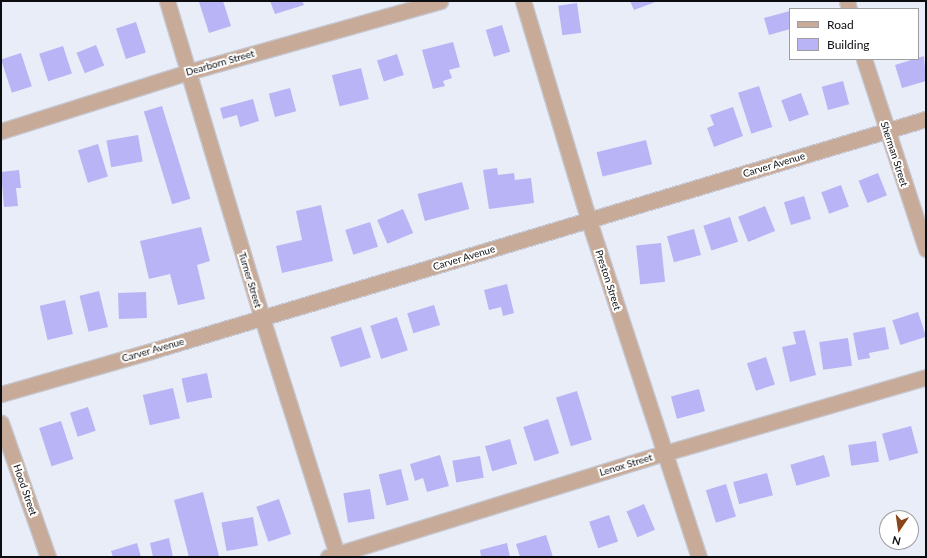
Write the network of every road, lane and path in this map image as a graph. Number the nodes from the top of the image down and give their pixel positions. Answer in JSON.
{"nodes":[{"id":1,"x":166,"y":1,"type":"edge"},
{"id":2,"x":440,"y":1,"type":"edge"},
{"id":3,"x":523,"y":1,"type":"edge"},
{"id":4,"x":864,"y":60,"type":"edge"},
{"id":5,"x":188,"y":72,"type":"junction"},
{"id":6,"x":926,"y":119,"type":"edge"},
{"id":7,"x":1,"y":131,"type":"edge"},
{"id":8,"x":886,"y":131,"type":"junction"},
{"id":9,"x":589,"y":221,"type":"junction"},
{"id":10,"x":926,"y":249,"type":"edge"},
{"id":11,"x":262,"y":318,"type":"junction"},
{"id":12,"x":926,"y":377,"type":"edge"},
{"id":13,"x":1,"y":394,"type":"edge"},
{"id":14,"x":1,"y":423,"type":"edge"},
{"id":15,"x":665,"y":453,"type":"junction"},
{"id":16,"x":334,"y":556,"type":"edge"},
{"id":17,"x":48,"y":557,"type":"edge"},
{"id":18,"x":699,"y":557,"type":"edge"}],
"edges":[{"from":1,"to":5,"type":"street","name":"Turner Street"},
{"from":2,"to":5,"type":"street","name":"Dearborn Street"},
{"from":3,"to":9,"type":"street","name":"Preston Street"},
{"from":4,"to":8,"type":"street","name":"Sherman Street"},
{"from":5,"to":7,"type":"street","name":"Dearborn Street"},
{"from":5,"to":11,"type":"street","name":"Turner Street"},
{"from":6,"to":8,"type":"street","name":"Carver Avenue"},
{"from":8,"to":9,"type":"street","name":"Carver Avenue"},
{"from":8,"to":10,"type":"street","name":"Sherman Street"},
{"from":9,"to":11,"type":"street","name":"Carver Avenue"},
{"from":9,"to":15,"type":"street","name":"Preston Street"},
{"from":11,"to":13,"type":"street","name":"Carver Avenue"},
{"from":11,"to":16,"type":"street","name":"Turner Street"},
{"from":12,"to":15,"type":"street","name":"Lenox Street"},
{"from":14,"to":17,"type":"street","name":"Hood Street"},
{"from":15,"to":16,"type":"street","name":"Lenox Street"},
{"from":15,"to":18,"type":"street","name":"Preston Street"}]}
